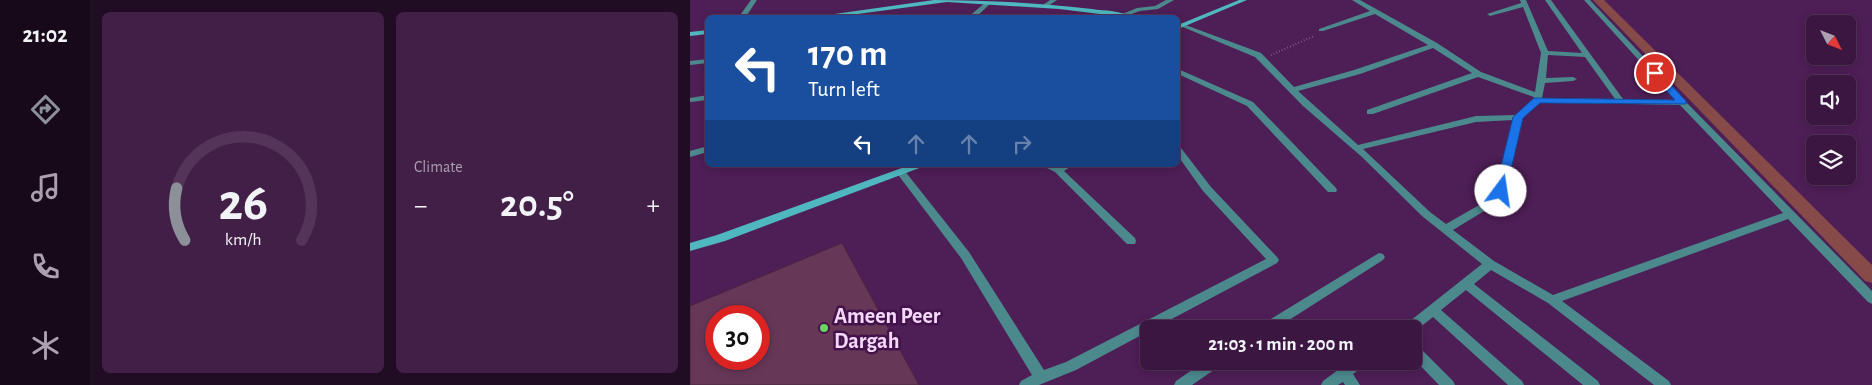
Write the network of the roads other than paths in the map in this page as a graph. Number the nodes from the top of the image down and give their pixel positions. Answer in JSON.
{"nodes":[{"id":1,"x":754,"y":0,"type":"edge"},
{"id":2,"x":947,"y":0,"type":"edge"},
{"id":3,"x":1054,"y":0,"type":"edge"},
{"id":4,"x":1144,"y":0,"type":"edge"},
{"id":5,"x":1171,"y":0,"type":"edge"},
{"id":6,"x":1244,"y":0,"type":"edge"},
{"id":7,"x":1355,"y":0,"type":"edge"},
{"id":8,"x":1548,"y":0,"type":"edge"},
{"id":9,"x":1587,"y":0,"type":"edge"},
{"id":10,"x":928,"y":2,"type":"edge"},
{"id":11,"x":1524,"y":2,"type":"edge"},
{"id":12,"x":988,"y":3,"type":"junction"},
{"id":13,"x":1045,"y":6,"type":"junction"},
{"id":14,"x":1374,"y":12,"type":"junction"},
{"id":15,"x":1490,"y":14,"type":"dead end"},
{"id":16,"x":744,"y":15,"type":"edge"},
{"id":17,"x":831,"y":15,"type":"edge"},
{"id":18,"x":974,"y":15,"type":"edge"},
{"id":19,"x":1128,"y":15,"type":"edge"},
{"id":20,"x":1180,"y":26,"type":"edge"},
{"id":21,"x":1180,"y":26,"type":"edge"},
{"id":22,"x":705,"y":32,"type":"edge"},
{"id":23,"x":1319,"y":33,"type":"road end"},
{"id":24,"x":690,"y":34,"type":"edge"},
{"id":25,"x":1434,"y":46,"type":"junction"},
{"id":26,"x":1545,"y":53,"type":"junction"},
{"id":27,"x":1586,"y":55,"type":"junction"},
{"id":28,"x":705,"y":61,"type":"edge"},
{"id":29,"x":690,"y":63,"type":"edge"},
{"id":30,"x":1180,"y":72,"type":"edge"},
{"id":31,"x":1478,"y":74,"type":"junction"},
{"id":32,"x":1573,"y":80,"type":"dead end"},
{"id":33,"x":1542,"y":81,"type":"junction"},
{"id":34,"x":1293,"y":90,"type":"junction"},
{"id":35,"x":705,"y":98,"type":"edge"},
{"id":36,"x":1538,"y":98,"type":"junction"},
{"id":37,"x":690,"y":100,"type":"edge"},
{"id":38,"x":1620,"y":101,"type":"junction"},
{"id":39,"x":1682,"y":102,"type":"junction"},
{"id":40,"x":1370,"y":112,"type":"dead end"},
{"id":41,"x":1518,"y":117,"type":"junction"},
{"id":42,"x":1356,"y":148,"type":"junction"},
{"id":43,"x":705,"y":150,"type":"edge"},
{"id":44,"x":1180,"y":153,"type":"edge"},
{"id":45,"x":690,"y":154,"type":"edge"},
{"id":46,"x":914,"y":167,"type":"edge"},
{"id":47,"x":1051,"y":167,"type":"edge"},
{"id":48,"x":1064,"y":167,"type":"edge"},
{"id":49,"x":1058,"y":170,"type":"junction"},
{"id":50,"x":901,"y":172,"type":"junction"},
{"id":51,"x":1332,"y":190,"type":"dead end"},
{"id":52,"x":1790,"y":214,"type":"junction"},
{"id":53,"x":1446,"y":229,"type":"junction"},
{"id":54,"x":1131,"y":241,"type":"dead end"},
{"id":55,"x":690,"y":247,"type":"edge"},
{"id":56,"x":1380,"y":257,"type":"dead end"},
{"id":57,"x":1490,"y":264,"type":"junction"},
{"id":58,"x":1466,"y":284,"type":"junction"},
{"id":59,"x":1872,"y":299,"type":"edge"},
{"id":60,"x":1552,"y":300,"type":"junction"},
{"id":61,"x":1433,"y":310,"type":"junction"},
{"id":62,"x":1279,"y":320,"type":"edge"},
{"id":63,"x":1420,"y":320,"type":"edge"},
{"id":64,"x":1422,"y":359,"type":"edge"},
{"id":65,"x":1203,"y":370,"type":"edge"},
{"id":66,"x":1348,"y":370,"type":"edge"},
{"id":67,"x":1344,"y":373,"type":"junction"},
{"id":68,"x":1041,"y":377,"type":"junction"},
{"id":69,"x":1026,"y":385,"type":"edge"},
{"id":70,"x":1181,"y":385,"type":"edge"},
{"id":71,"x":1328,"y":385,"type":"edge"},
{"id":72,"x":1353,"y":385,"type":"edge"},
{"id":73,"x":1448,"y":385,"type":"edge"},
{"id":74,"x":1517,"y":385,"type":"edge"},
{"id":75,"x":1593,"y":385,"type":"edge"},
{"id":76,"x":1664,"y":385,"type":"edge"}],
"edges":[{"from":1,"to":16,"type":"street"},
{"from":2,"to":10,"type":"street"},
{"from":2,"to":12,"type":"street"},
{"from":3,"to":13,"type":"street"},
{"from":4,"to":19,"type":"street"},
{"from":5,"to":19,"type":"street"},
{"from":6,"to":20,"type":"street"},
{"from":7,"to":14,"type":"street"},
{"from":8,"to":27,"type":"street"},
{"from":9,"to":39,"type":"street"},
{"from":10,"to":17,"type":"street"},
{"from":11,"to":15,"type":"street"},
{"from":11,"to":26,"type":"street"},
{"from":12,"to":13,"type":"street"},
{"from":12,"to":18,"type":"street"},
{"from":13,"to":19,"type":"street"},
{"from":14,"to":23,"type":"street"},
{"from":14,"to":25,"type":"street"},
{"from":21,"to":34,"type":"street"},
{"from":22,"to":24,"type":"street"},
{"from":25,"to":31,"type":"street"},
{"from":25,"to":34,"type":"street"},
{"from":26,"to":27,"type":"street"},
{"from":26,"to":33,"type":"street"},
{"from":27,"to":38,"type":"street"},
{"from":28,"to":29,"type":"street"},
{"from":30,"to":51,"type":"street"},
{"from":31,"to":36,"type":"street"},
{"from":31,"to":40,"type":"street"},
{"from":32,"to":33,"type":"street"},
{"from":33,"to":36,"type":"street"},
{"from":34,"to":42,"type":"street"},
{"from":35,"to":37,"type":"street"},
{"from":36,"to":38,"type":"street"},
{"from":36,"to":41,"type":"street"},
{"from":38,"to":39,"type":"street"},
{"from":39,"to":52,"type":"street"},
{"from":41,"to":42,"type":"street"},
{"from":41,"to":53,"type":"street"},
{"from":42,"to":53,"type":"street"},
{"from":43,"to":45,"type":"street"},
{"from":44,"to":68,"type":"street"},
{"from":46,"to":50,"type":"street"},
{"from":47,"to":49,"type":"street"},
{"from":48,"to":49,"type":"street"},
{"from":49,"to":54,"type":"street"},
{"from":50,"to":55,"type":"street"},
{"from":50,"to":68,"type":"street"},
{"from":52,"to":59,"type":"street"},
{"from":52,"to":60,"type":"street"},
{"from":53,"to":57,"type":"street"},
{"from":56,"to":62,"type":"street"},
{"from":57,"to":58,"type":"street"},
{"from":57,"to":60,"type":"street"},
{"from":58,"to":61,"type":"street"},
{"from":58,"to":75,"type":"street"},
{"from":60,"to":76,"type":"street"},
{"from":61,"to":63,"type":"street"},
{"from":61,"to":74,"type":"street"},
{"from":64,"to":73,"type":"street"},
{"from":65,"to":70,"type":"street"},
{"from":66,"to":67,"type":"street"},
{"from":67,"to":71,"type":"street"},
{"from":67,"to":72,"type":"street"},
{"from":68,"to":69,"type":"street"}]}
